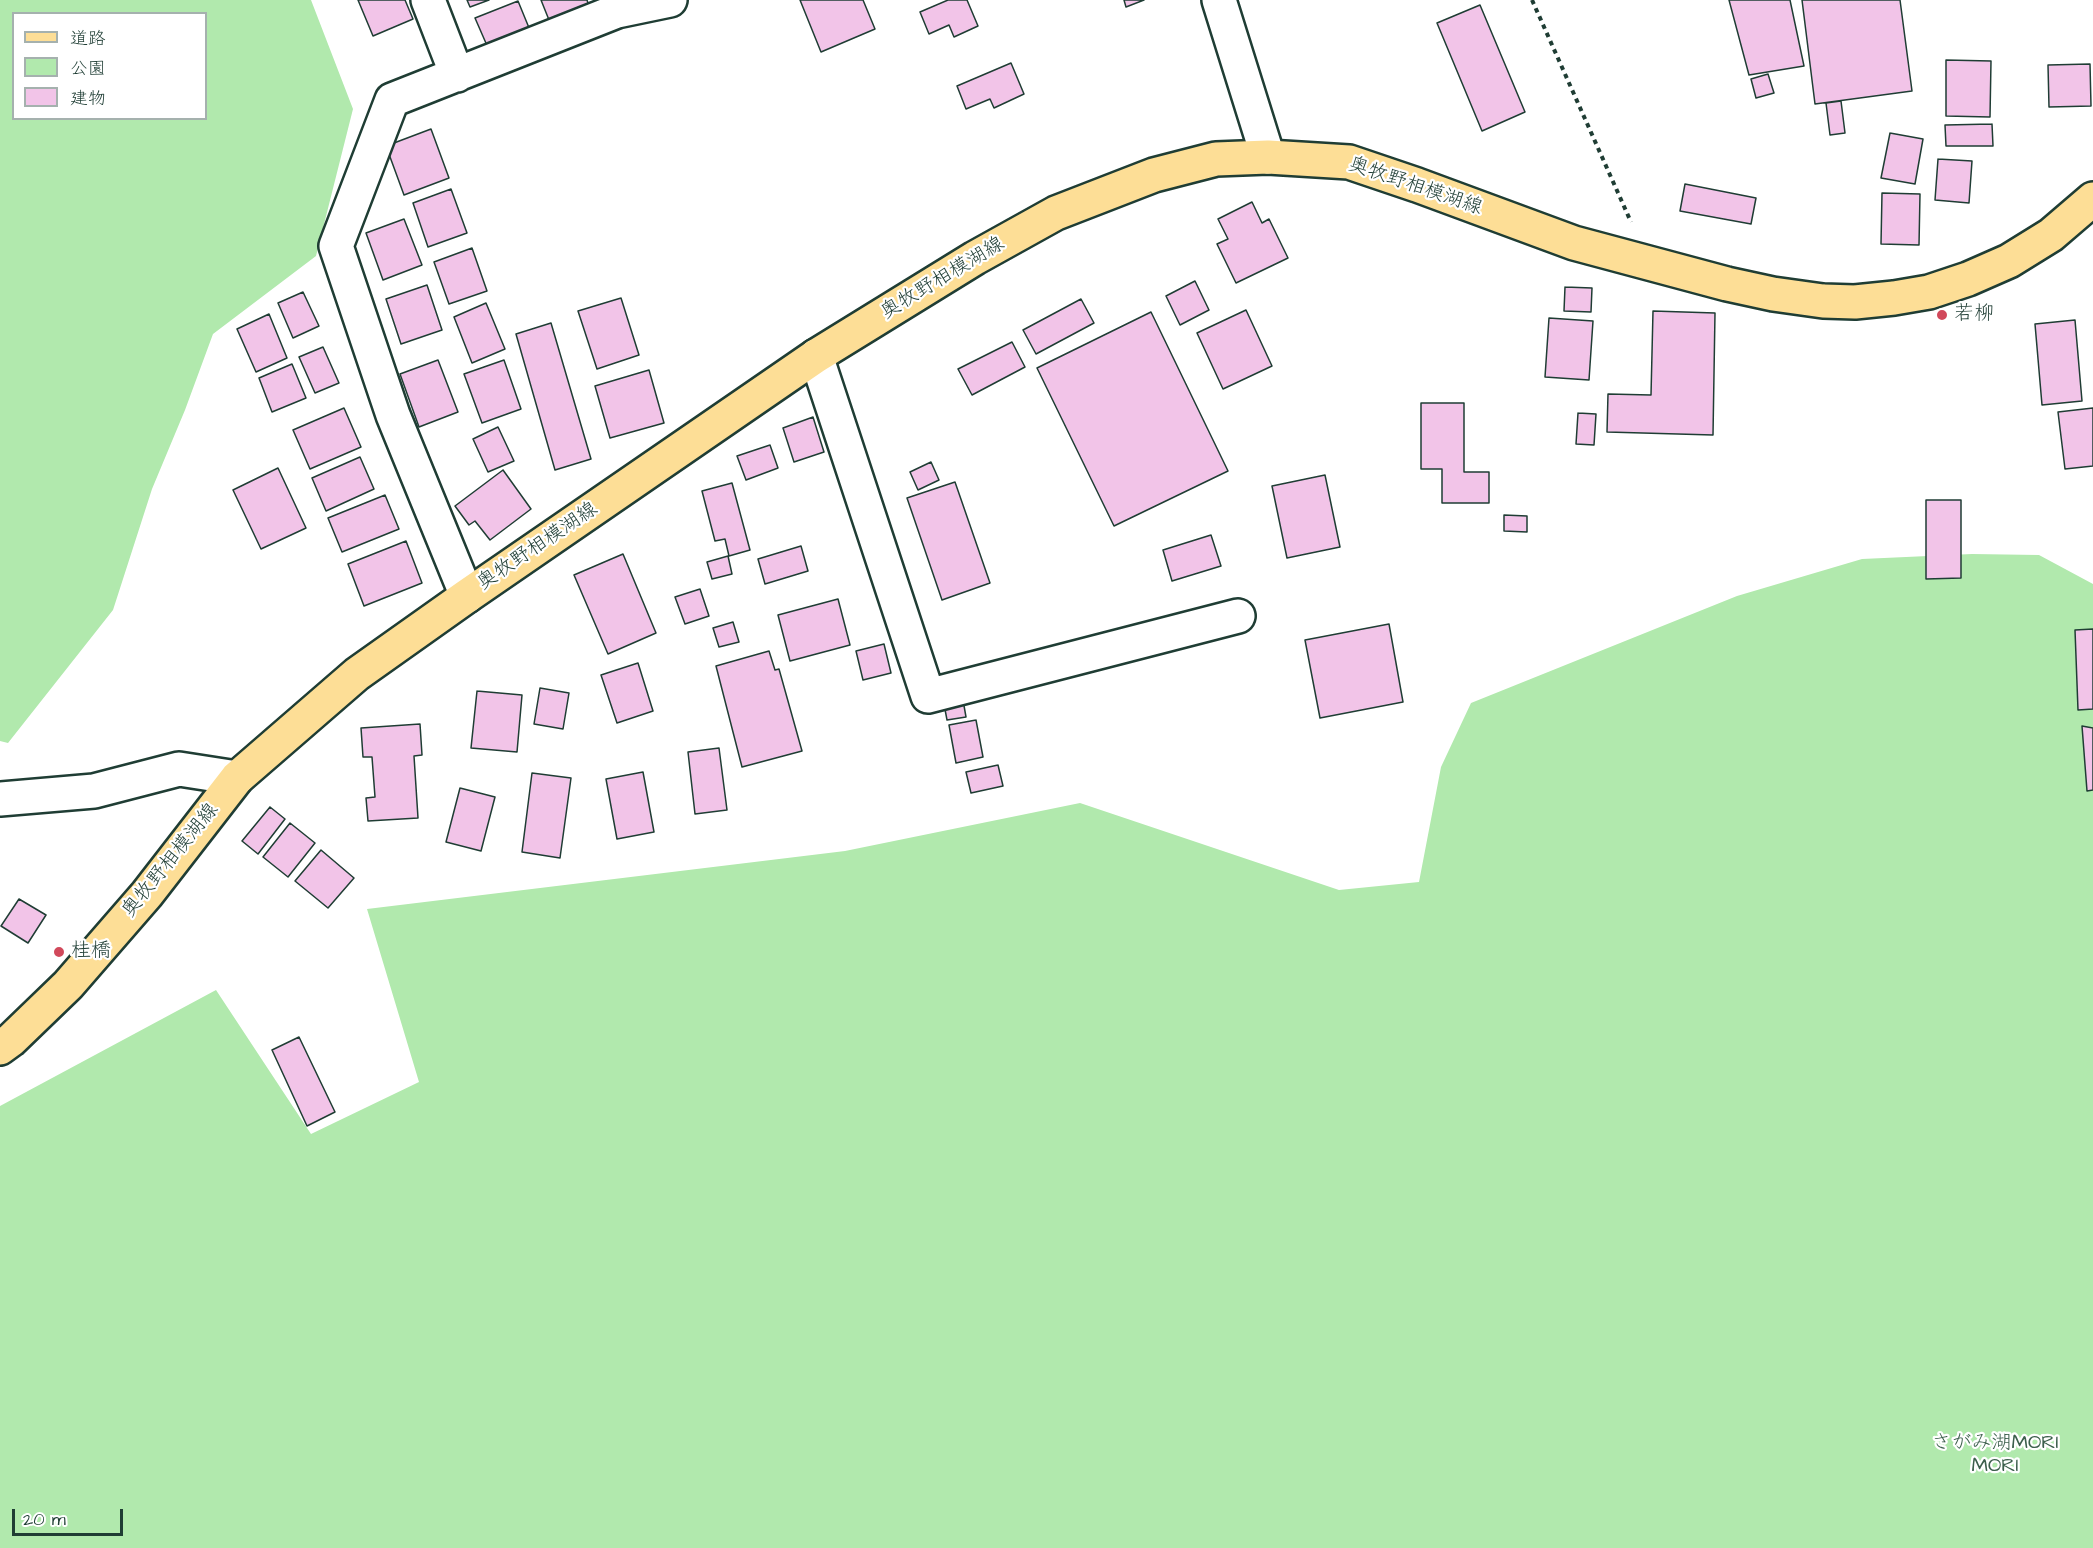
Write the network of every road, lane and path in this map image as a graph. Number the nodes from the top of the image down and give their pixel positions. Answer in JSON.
{"nodes":[{"id":1,"x":428,"y":0,"type":"edge"},
{"id":2,"x":670,"y":0,"type":"edge"},
{"id":3,"x":1220,"y":0,"type":"edge"},
{"id":4,"x":1532,"y":0,"type":"edge"},
{"id":5,"x":615,"y":6,"type":"edge"},
{"id":6,"x":457,"y":75,"type":"junction"},
{"id":7,"x":1268,"y":157,"type":"junction"},
{"id":8,"x":2093,"y":199,"type":"edge"},
{"id":9,"x":1650,"y":264,"type":"junction"},
{"id":10,"x":816,"y":356,"type":"junction"},
{"id":11,"x":467,"y":596,"type":"junction"},
{"id":12,"x":1238,"y":616,"type":"dead end"},
{"id":13,"x":237,"y":778,"type":"junction"},
{"id":14,"x":0,"y":799,"type":"edge"},
{"id":15,"x":0,"y":1048,"type":"edge"}],
"edges":[{"from":1,"to":6,"type":"street"},
{"from":2,"to":5,"type":"street"},
{"from":3,"to":7,"type":"street"},
{"from":4,"to":9,"type":"path"},
{"from":5,"to":6,"type":"street"},
{"from":6,"to":11,"type":"street"},
{"from":7,"to":9,"type":"main road","name":"奥牧野相模湖線"},
{"from":7,"to":10,"type":"main road","name":"奥牧野相模湖線"},
{"from":8,"to":9,"type":"main road","name":"奥牧野相模湖線"},
{"from":10,"to":11,"type":"main road","name":"奥牧野相模湖線"},
{"from":10,"to":12,"type":"street"},
{"from":11,"to":13,"type":"main road","name":"奥牧野相模湖線"},
{"from":13,"to":14,"type":"street"},
{"from":13,"to":15,"type":"main road","name":"奥牧野相模湖線"}]}
